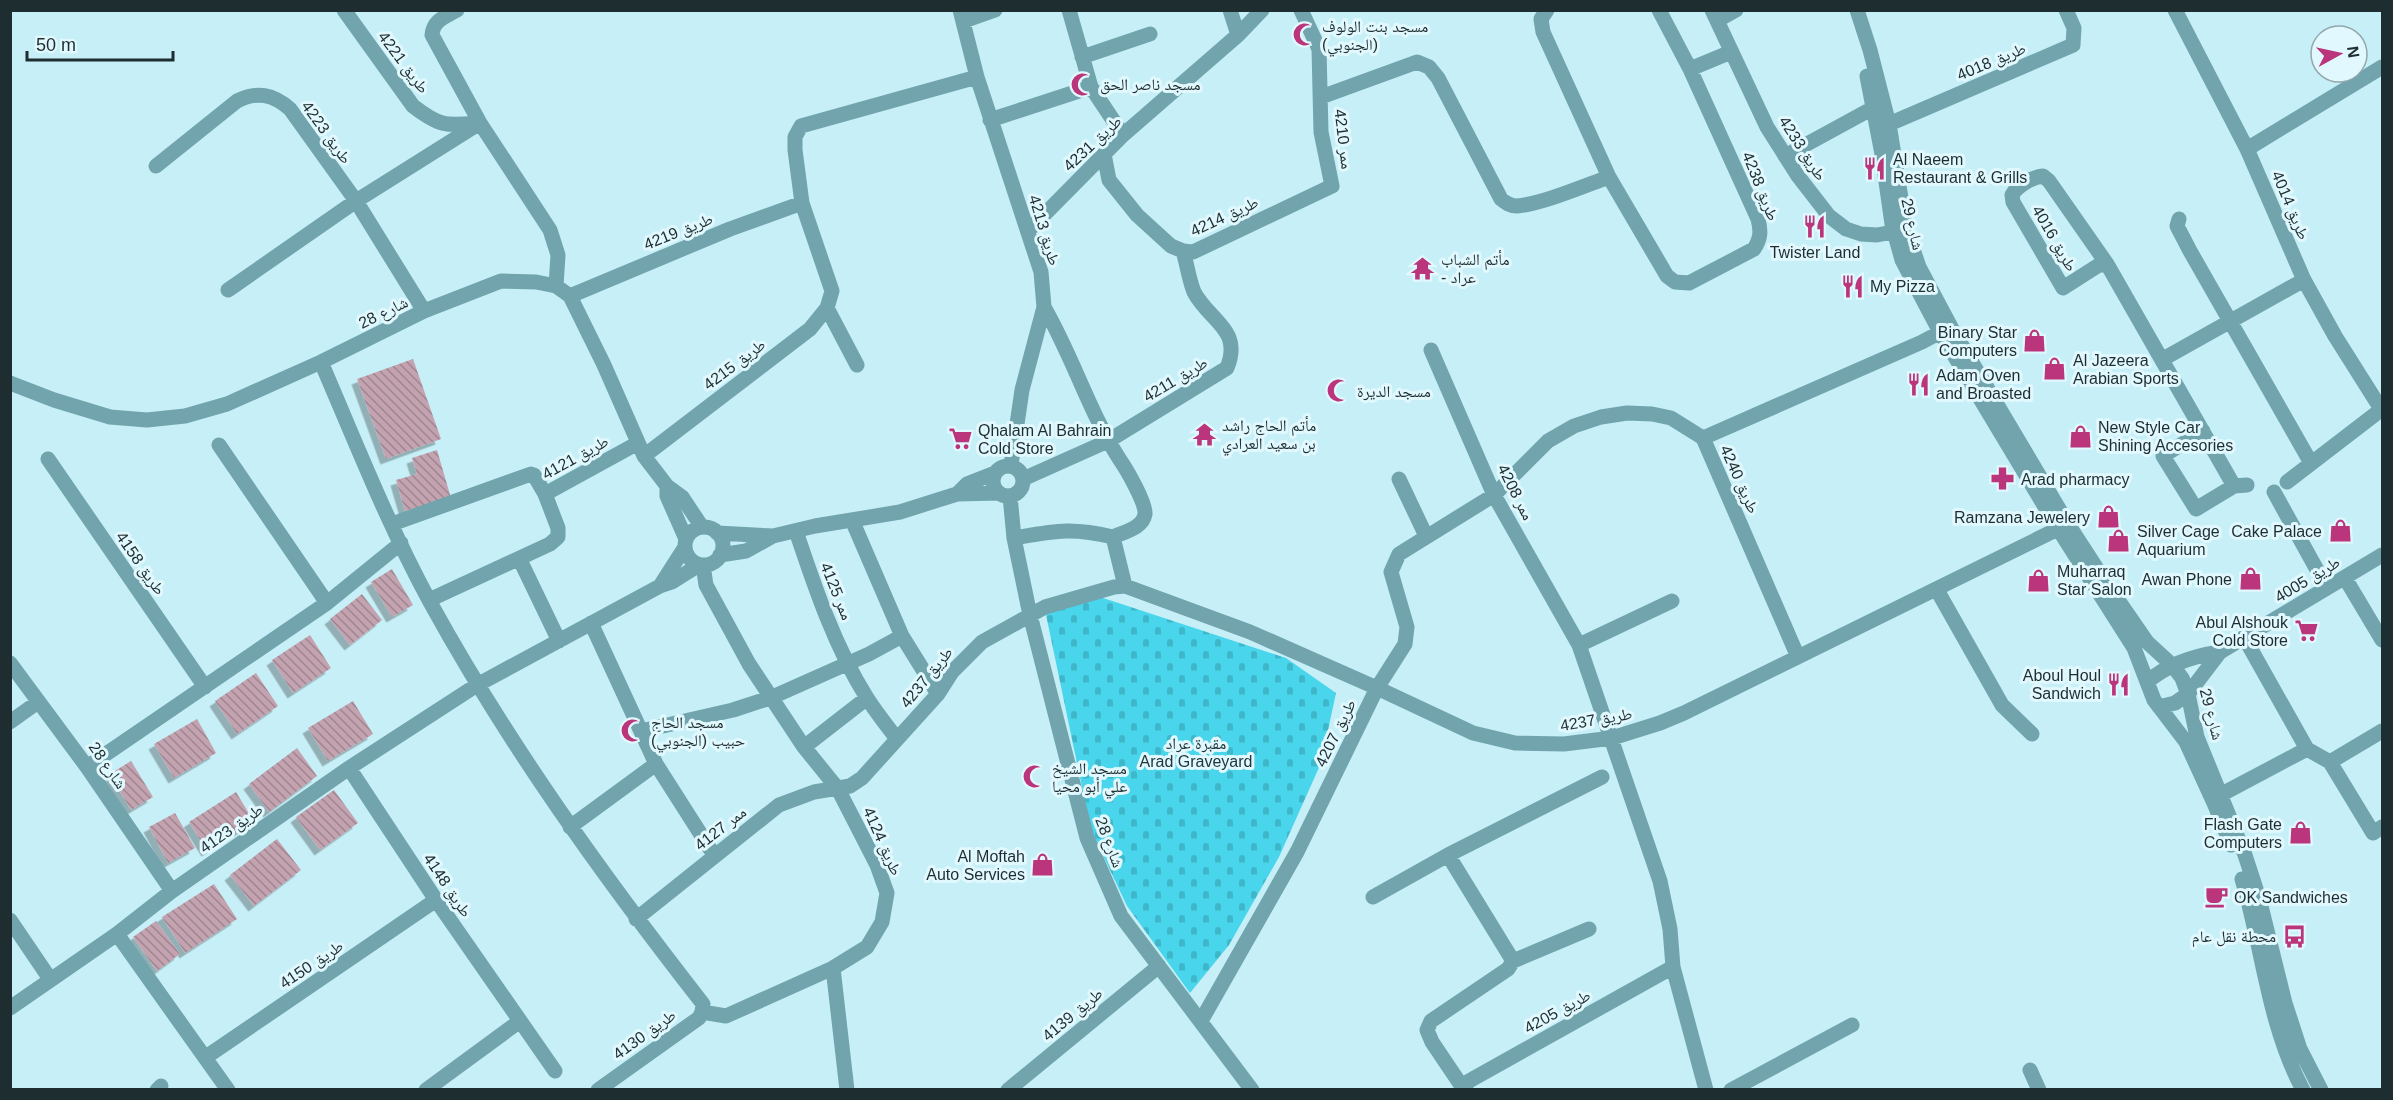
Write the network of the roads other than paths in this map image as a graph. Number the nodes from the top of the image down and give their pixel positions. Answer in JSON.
{"nodes":[{"id":1,"x":344,"y":10,"type":"edge"},
{"id":2,"x":457,"y":10,"type":"edge"},
{"id":3,"x":995,"y":10,"type":"edge"},
{"id":4,"x":1068,"y":10,"type":"edge"},
{"id":5,"x":1230,"y":10,"type":"edge"},
{"id":6,"x":1262,"y":10,"type":"edge"},
{"id":7,"x":1300,"y":10,"type":"edge"},
{"id":8,"x":1547,"y":10,"type":"edge"},
{"id":9,"x":1659,"y":10,"type":"edge"},
{"id":10,"x":1736,"y":10,"type":"edge"},
{"id":11,"x":1846,"y":10,"type":"edge"},
{"id":12,"x":1857,"y":10,"type":"edge"},
{"id":13,"x":2066,"y":10,"type":"edge"},
{"id":14,"x":2175,"y":10,"type":"edge"},
{"id":15,"x":1715,"y":15,"type":"edge"},
{"id":16,"x":962,"y":16,"type":"edge"},
{"id":17,"x":1150,"y":34,"type":"dead end"},
{"id":18,"x":1238,"y":35,"type":"junction"},
{"id":19,"x":1731,"y":52,"type":"junction"},
{"id":20,"x":1082,"y":57,"type":"junction"},
{"id":21,"x":1690,"y":69,"type":"junction"},
{"id":22,"x":2382,"y":69,"type":"edge"},
{"id":23,"x":977,"y":77,"type":"junction"},
{"id":24,"x":1091,"y":87,"type":"junction"},
{"id":25,"x":1321,"y":97,"type":"junction"},
{"id":26,"x":1873,"y":108,"type":"junction"},
{"id":27,"x":990,"y":120,"type":"junction"},
{"id":28,"x":480,"y":123,"type":"junction"},
{"id":29,"x":1889,"y":124,"type":"junction"},
{"id":30,"x":1124,"y":135,"type":"junction"},
{"id":31,"x":2247,"y":149,"type":"junction"},
{"id":32,"x":1104,"y":154,"type":"junction"},
{"id":33,"x":1785,"y":156,"type":"junction"},
{"id":34,"x":156,"y":166,"type":"dead end"},
{"id":35,"x":1609,"y":177,"type":"junction"},
{"id":36,"x":1332,"y":186,"type":"joint"},
{"id":37,"x":356,"y":201,"type":"junction"},
{"id":38,"x":802,"y":204,"type":"junction"},
{"id":39,"x":2179,"y":219,"type":"dead end"},
{"id":40,"x":1028,"y":231,"type":"junction"},
{"id":41,"x":1899,"y":231,"type":"junction"},
{"id":42,"x":1183,"y":251,"type":"junction"},
{"id":43,"x":2107,"y":264,"type":"junction"},
{"id":44,"x":2304,"y":280,"type":"junction"},
{"id":45,"x":556,"y":286,"type":"junction"},
{"id":46,"x":228,"y":290,"type":"dead end"},
{"id":47,"x":570,"y":296,"type":"junction"},
{"id":48,"x":827,"y":308,"type":"junction"},
{"id":49,"x":1044,"y":308,"type":"junction"},
{"id":50,"x":424,"y":311,"type":"junction"},
{"id":51,"x":2231,"y":321,"type":"junction"},
{"id":52,"x":1946,"y":329,"type":"junction"},
{"id":53,"x":1431,"y":350,"type":"dead end"},
{"id":54,"x":2163,"y":359,"type":"junction"},
{"id":55,"x":321,"y":362,"type":"junction"},
{"id":56,"x":857,"y":365,"type":"dead end"},
{"id":57,"x":10,"y":383,"type":"edge"},
{"id":58,"x":2382,"y":409,"type":"edge"},
{"id":59,"x":2203,"y":431,"type":"junction"},
{"id":60,"x":1703,"y":438,"type":"junction"},
{"id":61,"x":1108,"y":441,"type":"junction"},
{"id":62,"x":219,"y":445,"type":"dead end"},
{"id":63,"x":641,"y":449,"type":"junction"},
{"id":64,"x":48,"y":459,"type":"dead end"},
{"id":65,"x":2311,"y":463,"type":"junction"},
{"id":66,"x":1011,"y":465,"type":"junction"},
{"id":67,"x":995,"y":474,"type":"junction"},
{"id":68,"x":1023,"y":479,"type":"junction"},
{"id":69,"x":1399,"y":479,"type":"dead end"},
{"id":70,"x":2287,"y":482,"type":"dead end"},
{"id":71,"x":667,"y":486,"type":"junction"},
{"id":72,"x":2274,"y":492,"type":"dead end"},
{"id":73,"x":545,"y":494,"type":"junction"},
{"id":74,"x":957,"y":494,"type":"junction"},
{"id":75,"x":1004,"y":495,"type":"junction"},
{"id":76,"x":1494,"y":495,"type":"junction"},
{"id":77,"x":852,"y":520,"type":"junction"},
{"id":78,"x":392,"y":524,"type":"junction"},
{"id":79,"x":702,"y":527,"type":"junction"},
{"id":80,"x":2063,"y":527,"type":"junction"},
{"id":81,"x":796,"y":531,"type":"junction"},
{"id":82,"x":717,"y":533,"type":"junction"},
{"id":83,"x":773,"y":536,"type":"junction"},
{"id":84,"x":1426,"y":536,"type":"junction"},
{"id":85,"x":1113,"y":537,"type":"junction"},
{"id":86,"x":1014,"y":538,"type":"junction"},
{"id":87,"x":400,"y":543,"type":"junction"},
{"id":88,"x":686,"y":543,"type":"junction"},
{"id":89,"x":2382,"y":555,"type":"edge"},
{"id":90,"x":520,"y":560,"type":"junction"},
{"id":91,"x":709,"y":562,"type":"junction"},
{"id":92,"x":2345,"y":578,"type":"junction"},
{"id":93,"x":660,"y":586,"type":"junction"},
{"id":94,"x":1125,"y":586,"type":"junction"},
{"id":95,"x":2327,"y":588,"type":"junction"},
{"id":96,"x":1937,"y":590,"type":"junction"},
{"id":97,"x":429,"y":600,"type":"junction"},
{"id":98,"x":1672,"y":601,"type":"dead end"},
{"id":99,"x":327,"y":603,"type":"junction"},
{"id":100,"x":1030,"y":615,"type":"junction"},
{"id":101,"x":591,"y":623,"type":"junction"},
{"id":102,"x":902,"y":636,"type":"junction"},
{"id":103,"x":2244,"y":638,"type":"junction"},
{"id":104,"x":2382,"y":640,"type":"edge"},
{"id":105,"x":559,"y":641,"type":"junction"},
{"id":106,"x":1579,"y":645,"type":"junction"},
{"id":107,"x":2220,"y":652,"type":"junction"},
{"id":108,"x":1798,"y":657,"type":"junction"},
{"id":109,"x":10,"y":663,"type":"edge"},
{"id":110,"x":848,"y":663,"type":"junction"},
{"id":111,"x":2172,"y":665,"type":"junction"},
{"id":112,"x":2147,"y":682,"type":"junction"},
{"id":113,"x":477,"y":685,"type":"junction"},
{"id":114,"x":205,"y":687,"type":"junction"},
{"id":115,"x":1377,"y":688,"type":"junction"},
{"id":116,"x":2188,"y":693,"type":"junction"},
{"id":117,"x":938,"y":694,"type":"junction"},
{"id":118,"x":770,"y":698,"type":"junction"},
{"id":119,"x":867,"y":698,"type":"junction"},
{"id":120,"x":38,"y":702,"type":"junction"},
{"id":121,"x":2159,"y":707,"type":"junction"},
{"id":122,"x":10,"y":722,"type":"edge"},
{"id":123,"x":642,"y":731,"type":"junction"},
{"id":124,"x":2382,"y":731,"type":"edge"},
{"id":125,"x":2032,"y":734,"type":"dead end"},
{"id":126,"x":1612,"y":738,"type":"junction"},
{"id":127,"x":897,"y":740,"type":"junction"},
{"id":128,"x":804,"y":747,"type":"junction"},
{"id":129,"x":2307,"y":749,"type":"junction"},
{"id":130,"x":2330,"y":762,"type":"junction"},
{"id":131,"x":656,"y":764,"type":"junction"},
{"id":132,"x":87,"y":767,"type":"junction"},
{"id":133,"x":349,"y":768,"type":"junction"},
{"id":134,"x":1602,"y":777,"type":"dead end"},
{"id":135,"x":838,"y":789,"type":"junction"},
{"id":136,"x":2222,"y":794,"type":"junction"},
{"id":137,"x":570,"y":826,"type":"junction"},
{"id":138,"x":2382,"y":827,"type":"edge"},
{"id":139,"x":714,"y":855,"type":"junction"},
{"id":140,"x":1448,"y":855,"type":"junction"},
{"id":141,"x":172,"y":891,"type":"junction"},
{"id":142,"x":1373,"y":897,"type":"dead end"},
{"id":143,"x":436,"y":900,"type":"junction"},
{"id":144,"x":636,"y":919,"type":"junction"},
{"id":145,"x":10,"y":920,"type":"edge"},
{"id":146,"x":1589,"y":929,"type":"dead end"},
{"id":147,"x":117,"y":934,"type":"junction"},
{"id":148,"x":1514,"y":961,"type":"junction"},
{"id":149,"x":1159,"y":966,"type":"junction"},
{"id":150,"x":1673,"y":967,"type":"junction"},
{"id":151,"x":833,"y":968,"type":"junction"},
{"id":152,"x":50,"y":979,"type":"junction"},
{"id":153,"x":10,"y":1008,"type":"edge"},
{"id":154,"x":703,"y":1008,"type":"junction"},
{"id":155,"x":520,"y":1021,"type":"junction"},
{"id":156,"x":1201,"y":1021,"type":"junction"},
{"id":157,"x":1852,"y":1025,"type":"dead end"},
{"id":158,"x":206,"y":1058,"type":"junction"},
{"id":159,"x":2030,"y":1070,"type":"dead end"},
{"id":160,"x":555,"y":1071,"type":"dead end"},
{"id":161,"x":228,"y":1089,"type":"edge"},
{"id":162,"x":426,"y":1089,"type":"edge"},
{"id":163,"x":598,"y":1089,"type":"edge"},
{"id":164,"x":848,"y":1089,"type":"edge"},
{"id":165,"x":1008,"y":1089,"type":"edge"},
{"id":166,"x":1252,"y":1089,"type":"edge"},
{"id":167,"x":1462,"y":1089,"type":"edge"},
{"id":168,"x":1706,"y":1089,"type":"edge"},
{"id":169,"x":1731,"y":1089,"type":"edge"},
{"id":170,"x":2039,"y":1089,"type":"edge"},
{"id":171,"x":2303,"y":1089,"type":"edge"},
{"id":172,"x":2320,"y":1089,"type":"edge"}],
"edges":[{"from":1,"to":28,"type":"street","name":"طريق 4221"},
{"from":2,"to":28,"type":"street","name":"طريق 4221"},
{"from":3,"to":16,"type":"street"},
{"from":4,"to":20,"type":"street"},
{"from":5,"to":18,"type":"street"},
{"from":6,"to":18,"type":"street","name":"طريق 4231"},
{"from":7,"to":25,"type":"street","name":"ممر 4210"},
{"from":8,"to":35,"type":"street","name":"طريق 4238"},
{"from":9,"to":21,"type":"street","name":"طريق 4238"},
{"from":10,"to":15,"type":"street","name":"طريق 4233"},
{"from":11,"to":26,"type":"street","name":"شارع 29"},
{"from":12,"to":29,"type":"street","name":"شارع 29"},
{"from":13,"to":29,"type":"street","name":"طريق 4018"},
{"from":14,"to":31,"type":"street","name":"طريق 4014"},
{"from":15,"to":19,"type":"street","name":"طريق 4233"},
{"from":16,"to":23,"type":"street","name":"طريق 4213"},
{"from":17,"to":20,"type":"street"},
{"from":18,"to":30,"type":"street","name":"طريق 4231"},
{"from":19,"to":21,"type":"street"},
{"from":19,"to":33,"type":"street","name":"طريق 4233"},
{"from":20,"to":24,"type":"street"},
{"from":21,"to":35,"type":"street","name":"طريق 4238"},
{"from":22,"to":31,"type":"street"},
{"from":23,"to":27,"type":"street","name":"طريق 4213"},
{"from":23,"to":38,"type":"street"},
{"from":24,"to":27,"type":"street"},
{"from":24,"to":30,"type":"street"},
{"from":25,"to":35,"type":"street","name":"ممر 4210"},
{"from":25,"to":36,"type":"street","name":"ممر 4210"},
{"from":26,"to":33,"type":"street"},
{"from":26,"to":41,"type":"street","name":"شارع 29"},
{"from":27,"to":40,"type":"street","name":"طريق 4213"},
{"from":28,"to":37,"type":"street"},
{"from":28,"to":45,"type":"street","name":"طريق 4221"},
{"from":29,"to":41,"type":"street","name":"شارع 29"},
{"from":30,"to":32,"type":"street","name":"طريق 4231"},
{"from":31,"to":44,"type":"street","name":"طريق 4014"},
{"from":32,"to":40,"type":"street","name":"طريق 4231"},
{"from":32,"to":42,"type":"street","name":"طريق 4214"},
{"from":33,"to":41,"type":"street","name":"طريق 4233"},
{"from":34,"to":37,"type":"street","name":"طريق 4223"},
{"from":36,"to":42,"type":"street","name":"طريق 4214"},
{"from":37,"to":46,"type":"street"},
{"from":37,"to":50,"type":"street","name":"طريق 4223"},
{"from":38,"to":47,"type":"street","name":"طريق 4219"},
{"from":38,"to":48,"type":"street","name":"طريق 4215"},
{"from":39,"to":51,"type":"street"},
{"from":40,"to":49,"type":"street","name":"طريق 4213"},
{"from":41,"to":52,"type":"street","name":"شارع 29"},
{"from":42,"to":61,"type":"street","name":"طريق 4211"},
{"from":43,"to":43,"type":"street","name":"طريق 4016"},
{"from":43,"to":54,"type":"street","name":"طريق 4016"},
{"from":44,"to":51,"type":"street"},
{"from":44,"to":58,"type":"street","name":"طريق 4014"},
{"from":45,"to":47,"type":"street","name":"شارع 28"},
{"from":45,"to":50,"type":"street","name":"شارع 28"},
{"from":47,"to":63,"type":"street","name":"شارع 28"},
{"from":48,"to":56,"type":"street"},
{"from":48,"to":63,"type":"street","name":"طريق 4215"},
{"from":49,"to":61,"type":"street"},
{"from":49,"to":66,"type":"street","name":"طريق 4213"},
{"from":50,"to":55,"type":"street","name":"شارع 28"},
{"from":51,"to":54,"type":"street"},
{"from":51,"to":65,"type":"street"},
{"from":52,"to":60,"type":"street"},
{"from":52,"to":80,"type":"street","name":"شارع 29"},
{"from":53,"to":76,"type":"street","name":"ممر 4208"},
{"from":54,"to":59,"type":"street","name":"طريق 4016"},
{"from":55,"to":57,"type":"street","name":"شارع 28"},
{"from":55,"to":78,"type":"street"},
{"from":58,"to":65,"type":"street"},
{"from":59,"to":59,"type":"street","name":"طريق 4016"},
{"from":60,"to":76,"type":"street","name":"طريق 4240"},
{"from":60,"to":108,"type":"street","name":"طريق 4240"},
{"from":61,"to":68,"type":"street","name":"طريق 4211"},
{"from":61,"to":85,"type":"street"},
{"from":62,"to":99,"type":"street"},
{"from":63,"to":71,"type":"street","name":"شارع 28"},
{"from":63,"to":73,"type":"street","name":"طريق 4121"},
{"from":64,"to":114,"type":"street","name":"طريق 4158"},
{"from":65,"to":70,"type":"street"},
{"from":66,"to":67,"type":"street"},
{"from":66,"to":68,"type":"street"},
{"from":67,"to":74,"type":"street"},
{"from":67,"to":75,"type":"street"},
{"from":68,"to":75,"type":"street"},
{"from":69,"to":84,"type":"street"},
{"from":71,"to":79,"type":"street","name":"شارع 28"},
{"from":71,"to":88,"type":"street","name":"شارع 28"},
{"from":72,"to":95,"type":"street"},
{"from":73,"to":78,"type":"street"},
{"from":73,"to":90,"type":"street","name":"طريق 4121"},
{"from":74,"to":75,"type":"street"},
{"from":74,"to":77,"type":"street"},
{"from":75,"to":86,"type":"street","name":"شارع 28"},
{"from":76,"to":84,"type":"street","name":"طريق 4207"},
{"from":76,"to":106,"type":"street","name":"ممر 4208"},
{"from":77,"to":81,"type":"street"},
{"from":77,"to":102,"type":"street"},
{"from":78,"to":87,"type":"street"},
{"from":79,"to":82,"type":"street"},
{"from":79,"to":88,"type":"street"},
{"from":80,"to":96,"type":"street","name":"طريق 4237"},
{"from":80,"to":111,"type":"street","name":"شارع 29"},
{"from":80,"to":112,"type":"street","name":"شارع 29"},
{"from":81,"to":83,"type":"street"},
{"from":81,"to":110,"type":"street","name":"ممر 4125"},
{"from":82,"to":83,"type":"street"},
{"from":82,"to":91,"type":"street"},
{"from":83,"to":91,"type":"street"},
{"from":84,"to":115,"type":"street","name":"طريق 4207"},
{"from":85,"to":86,"type":"street"},
{"from":85,"to":94,"type":"street"},
{"from":86,"to":100,"type":"street","name":"شارع 28"},
{"from":87,"to":97,"type":"street"},
{"from":87,"to":99,"type":"street"},
{"from":88,"to":91,"type":"street"},
{"from":88,"to":93,"type":"street","name":"طريق 4123"},
{"from":89,"to":92,"type":"street","name":"طريق 4005"},
{"from":90,"to":97,"type":"street","name":"طريق 4121"},
{"from":90,"to":105,"type":"street"},
{"from":91,"to":93,"type":"street","name":"طريق 4123"},
{"from":91,"to":118,"type":"street","name":"طريق 4124"},
{"from":92,"to":95,"type":"street","name":"طريق 4005"},
{"from":92,"to":104,"type":"street"},
{"from":93,"to":101,"type":"street","name":"طريق 4123"},
{"from":94,"to":100,"type":"street","name":"طريق 4237"},
{"from":94,"to":115,"type":"street","name":"طريق 4237"},
{"from":95,"to":103,"type":"street","name":"طريق 4005"},
{"from":96,"to":108,"type":"street","name":"طريق 4237"},
{"from":96,"to":125,"type":"street"},
{"from":97,"to":113,"type":"street"},
{"from":98,"to":106,"type":"street"},
{"from":99,"to":114,"type":"street"},
{"from":100,"to":117,"type":"street","name":"طريق 4237"},
{"from":100,"to":149,"type":"street","name":"شارع 28"},
{"from":101,"to":105,"type":"street","name":"طريق 4123"},
{"from":101,"to":123,"type":"street"},
{"from":102,"to":110,"type":"street"},
{"from":102,"to":117,"type":"street"},
{"from":103,"to":107,"type":"street","name":"طريق 4005"},
{"from":103,"to":129,"type":"street"},
{"from":105,"to":113,"type":"street","name":"طريق 4123"},
{"from":106,"to":126,"type":"street","name":"ممر 4208"},
{"from":107,"to":111,"type":"street","name":"طريق 4005"},
{"from":107,"to":116,"type":"street","name":"طريق 4005"},
{"from":108,"to":126,"type":"street","name":"طريق 4237"},
{"from":109,"to":120,"type":"street","name":"شارع 28"},
{"from":110,"to":118,"type":"street"},
{"from":110,"to":119,"type":"street","name":"ممر 4125"},
{"from":111,"to":112,"type":"street","name":"طريق 4005"},
{"from":111,"to":116,"type":"street","name":"شارع 29"},
{"from":112,"to":121,"type":"street","name":"شارع 29"},
{"from":113,"to":133,"type":"street","name":"طريق 4123"},
{"from":113,"to":137,"type":"street"},
{"from":114,"to":132,"type":"street"},
{"from":115,"to":126,"type":"street","name":"طريق 4237"},
{"from":115,"to":156,"type":"street","name":"طريق 4207"},
{"from":116,"to":121,"type":"street","name":"طريق 4005"},
{"from":116,"to":136,"type":"street","name":"شارع 29"},
{"from":117,"to":127,"type":"street","name":"طريق 4237"},
{"from":118,"to":123,"type":"street"},
{"from":118,"to":128,"type":"street","name":"طريق 4124"},
{"from":119,"to":127,"type":"street","name":"ممر 4125"},
{"from":119,"to":128,"type":"street"},
{"from":120,"to":122,"type":"street"},
{"from":120,"to":132,"type":"street","name":"شارع 28"},
{"from":121,"to":171,"type":"street","name":"شارع 29"},
{"from":123,"to":131,"type":"street"},
{"from":124,"to":130,"type":"street"},
{"from":126,"to":150,"type":"street"},
{"from":127,"to":135,"type":"street","name":"طريق 4237"},
{"from":128,"to":135,"type":"street","name":"طريق 4124"},
{"from":129,"to":130,"type":"street"},
{"from":129,"to":136,"type":"street"},
{"from":130,"to":138,"type":"street"},
{"from":131,"to":137,"type":"street"},
{"from":131,"to":139,"type":"street"},
{"from":132,"to":141,"type":"street","name":"شارع 28"},
{"from":133,"to":141,"type":"street","name":"طريق 4123"},
{"from":133,"to":143,"type":"street","name":"طريق 4148"},
{"from":134,"to":140,"type":"street"},
{"from":135,"to":139,"type":"street","name":"ممر 4127"},
{"from":135,"to":151,"type":"street","name":"طريق 4124"},
{"from":136,"to":172,"type":"street","name":"شارع 29"},
{"from":137,"to":144,"type":"street"},
{"from":139,"to":144,"type":"street","name":"ممر 4127"},
{"from":140,"to":142,"type":"street"},
{"from":140,"to":148,"type":"street"},
{"from":141,"to":147,"type":"street","name":"طريق 4123"},
{"from":143,"to":155,"type":"street","name":"طريق 4148"},
{"from":143,"to":158,"type":"street","name":"طريق 4150"},
{"from":144,"to":154,"type":"street"},
{"from":145,"to":152,"type":"street"},
{"from":146,"to":148,"type":"street"},
{"from":147,"to":152,"type":"street","name":"طريق 4123"},
{"from":147,"to":158,"type":"street"},
{"from":148,"to":167,"type":"street"},
{"from":149,"to":156,"type":"street","name":"شارع 28"},
{"from":149,"to":165,"type":"street","name":"طريق 4139"},
{"from":150,"to":167,"type":"street","name":"طريق 4205"},
{"from":150,"to":168,"type":"street"},
{"from":151,"to":154,"type":"street","name":"طريق 4124"},
{"from":151,"to":164,"type":"street"},
{"from":152,"to":153,"type":"street","name":"طريق 4123"},
{"from":154,"to":163,"type":"street","name":"طريق 4130"},
{"from":155,"to":160,"type":"street","name":"طريق 4148"},
{"from":155,"to":162,"type":"street"},
{"from":156,"to":166,"type":"street","name":"شارع 28"},
{"from":157,"to":169,"type":"street"},
{"from":158,"to":161,"type":"street"},
{"from":159,"to":170,"type":"street"}]}
